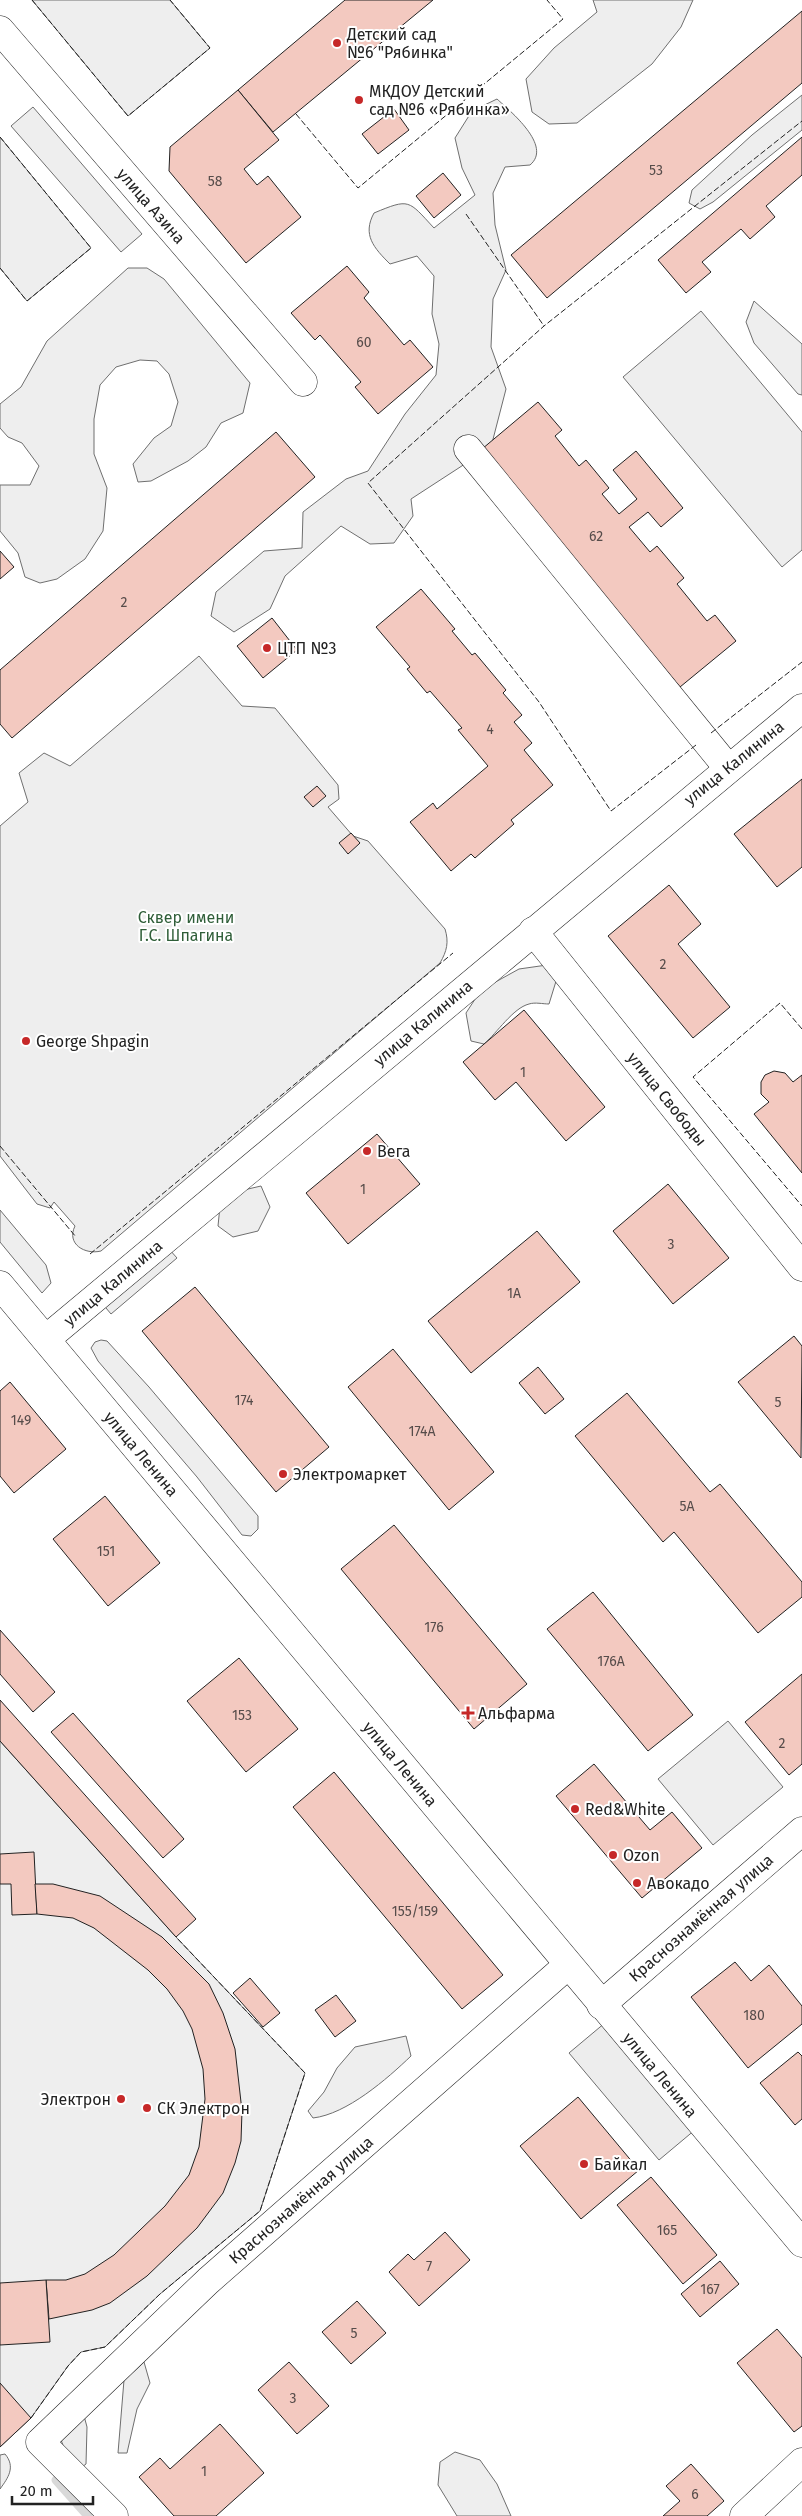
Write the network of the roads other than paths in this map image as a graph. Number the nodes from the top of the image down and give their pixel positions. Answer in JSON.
{"nodes":[{"id":1,"x":0,"y":30,"type":"edge"},
{"id":2,"x":303,"y":382,"type":"dead end"},
{"id":3,"x":468,"y":449,"type":"dead end"},
{"id":4,"x":802,"y":708,"type":"edge"},
{"id":5,"x":728,"y":768,"type":"junction"},
{"id":6,"x":532,"y":932,"type":"junction"},
{"id":7,"x":802,"y":1267,"type":"edge"},
{"id":8,"x":0,"y":1285,"type":"edge"},
{"id":9,"x":46,"y":1339,"type":"junction"},
{"id":10,"x":802,"y":1832,"type":"edge"},
{"id":11,"x":568,"y":1965,"type":"junction"},
{"id":12,"x":601,"y":2005,"type":"junction"},
{"id":13,"x":802,"y":2243,"type":"edge"},
{"id":14,"x":802,"y":2462,"type":"edge"},
{"id":15,"x":114,"y":2516,"type":"edge"},
{"id":16,"x":744,"y":2516,"type":"edge"}],
"edges":[{"from":1,"to":2,"type":"street","name":"улица Азина"},
{"from":3,"to":5,"type":"street"},
{"from":4,"to":5,"type":"street","name":"улица Калинина"},
{"from":5,"to":6,"type":"street","name":"улица Калинина"},
{"from":6,"to":7,"type":"street","name":"улица Свободы"},
{"from":6,"to":9,"type":"street","name":"улица Калинина"},
{"from":8,"to":9,"type":"street","name":"улица Ленина"},
{"from":9,"to":11,"type":"street","name":"улица Ленина"},
{"from":10,"to":12,"type":"street","name":"Краснознамённая улица"},
{"from":11,"to":12,"type":"street","name":"улица Ленина"},
{"from":11,"to":15,"type":"street","name":"Краснознамённая улица"},
{"from":12,"to":13,"type":"street","name":"улица Ленина"},
{"from":14,"to":16,"type":"street"}]}
